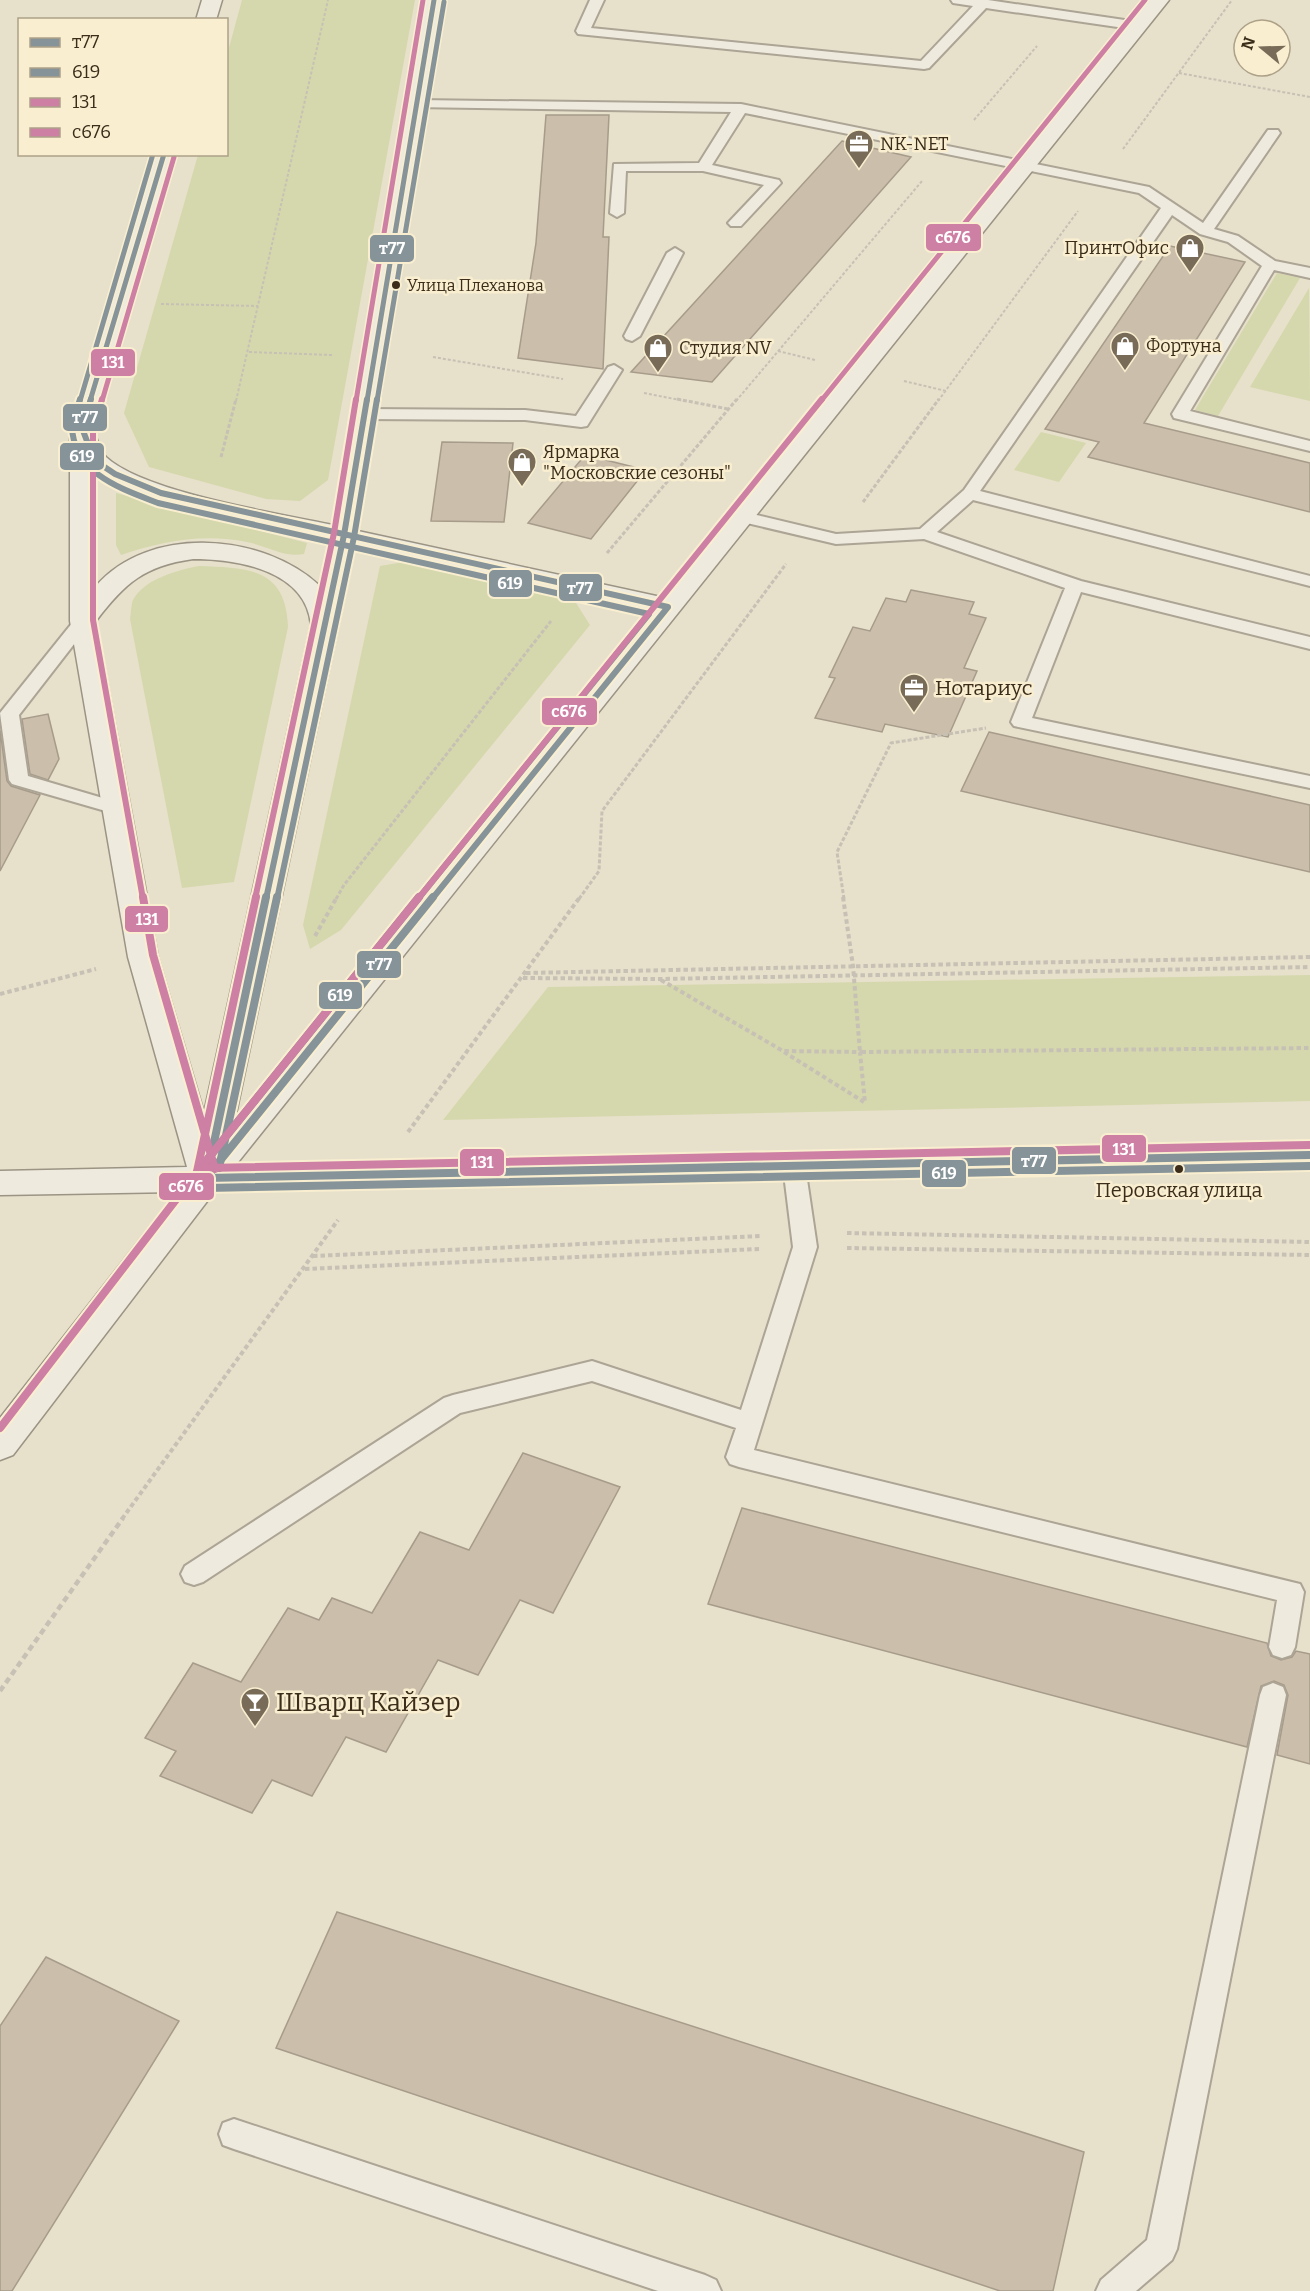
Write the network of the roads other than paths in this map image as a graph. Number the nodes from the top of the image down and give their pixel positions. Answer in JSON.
{"nodes":[{"id":1,"x":212,"y":0,"type":"edge"},
{"id":2,"x":434,"y":0,"type":"edge"},
{"id":3,"x":597,"y":0,"type":"edge"},
{"id":4,"x":958,"y":0,"type":"edge"},
{"id":5,"x":1159,"y":0,"type":"edge"},
{"id":6,"x":984,"y":3,"type":"junction"},
{"id":7,"x":207,"y":18,"type":"edge"},
{"id":8,"x":1138,"y":26,"type":"junction"},
{"id":9,"x":417,"y":104,"type":"junction"},
{"id":10,"x":741,"y":108,"type":"junction"},
{"id":11,"x":1273,"y":133,"type":"dead end"},
{"id":12,"x":163,"y":156,"type":"edge"},
{"id":13,"x":1025,"y":165,"type":"junction"},
{"id":14,"x":703,"y":167,"type":"junction"},
{"id":15,"x":1170,"y":207,"type":"junction"},
{"id":16,"x":616,"y":213,"type":"dead end"},
{"id":17,"x":736,"y":224,"type":"dead end"},
{"id":18,"x":1205,"y":231,"type":"junction"},
{"id":19,"x":675,"y":253,"type":"dead end"},
{"id":20,"x":1270,"y":265,"type":"junction"},
{"id":21,"x":1310,"y":273,"type":"edge"},
{"id":22,"x":632,"y":336,"type":"dead end"},
{"id":23,"x":614,"y":370,"type":"dead end"},
{"id":24,"x":365,"y":414,"type":"junction"},
{"id":25,"x":82,"y":428,"type":"junction"},
{"id":26,"x":1310,"y":446,"type":"edge"},
{"id":27,"x":970,"y":494,"type":"junction"},
{"id":28,"x":740,"y":516,"type":"junction"},
{"id":29,"x":925,"y":534,"type":"junction"},
{"id":30,"x":344,"y":536,"type":"junction"},
{"id":31,"x":1310,"y":581,"type":"edge"},
{"id":32,"x":1075,"y":585,"type":"junction"},
{"id":33,"x":668,"y":607,"type":"junction"},
{"id":34,"x":83,"y":621,"type":"junction"},
{"id":35,"x":325,"y":627,"type":"junction"},
{"id":36,"x":1310,"y":643,"type":"edge"},
{"id":37,"x":1310,"y":783,"type":"edge"},
{"id":38,"x":116,"y":808,"type":"junction"},
{"id":39,"x":1310,"y":1155,"type":"edge"},
{"id":40,"x":794,"y":1166,"type":"junction"},
{"id":41,"x":206,"y":1178,"type":"junction"},
{"id":42,"x":0,"y":1183,"type":"edge"},
{"id":43,"x":750,"y":1423,"type":"junction"},
{"id":44,"x":0,"y":1444,"type":"edge"},
{"id":45,"x":194,"y":1574,"type":"dead end"},
{"id":46,"x":1300,"y":1595,"type":"edge"},
{"id":47,"x":1282,"y":1647,"type":"dead end"},
{"id":48,"x":1273,"y":1695,"type":"dead end"},
{"id":49,"x":234,"y":2134,"type":"dead end"},
{"id":50,"x":705,"y":2291,"type":"edge"},
{"id":51,"x":1112,"y":2291,"type":"edge"}],
"edges":[{"from":1,"to":7,"type":"main road"},
{"from":2,"to":9,"type":"main road"},
{"from":3,"to":6,"type":"lane"},
{"from":4,"to":6,"type":"lane"},
{"from":5,"to":8,"type":"main road"},
{"from":6,"to":8,"type":"lane"},
{"from":8,"to":13,"type":"main road"},
{"from":9,"to":10,"type":"lane"},
{"from":9,"to":24,"type":"main road"},
{"from":10,"to":13,"type":"lane"},
{"from":10,"to":14,"type":"lane"},
{"from":11,"to":18,"type":"lane"},
{"from":12,"to":25,"type":"main road"},
{"from":13,"to":15,"type":"lane"},
{"from":13,"to":28,"type":"main road"},
{"from":14,"to":16,"type":"lane"},
{"from":14,"to":17,"type":"lane"},
{"from":15,"to":18,"type":"lane"},
{"from":15,"to":27,"type":"lane"},
{"from":18,"to":20,"type":"lane"},
{"from":19,"to":22,"type":"lane"},
{"from":20,"to":21,"type":"lane"},
{"from":20,"to":26,"type":"lane"},
{"from":23,"to":24,"type":"lane"},
{"from":24,"to":30,"type":"main road"},
{"from":25,"to":30,"type":"main road"},
{"from":25,"to":34,"type":"main road"},
{"from":27,"to":29,"type":"lane"},
{"from":27,"to":31,"type":"lane"},
{"from":28,"to":29,"type":"lane"},
{"from":28,"to":33,"type":"main road"},
{"from":29,"to":32,"type":"lane"},
{"from":30,"to":33,"type":"main road"},
{"from":30,"to":35,"type":"main road"},
{"from":32,"to":36,"type":"lane"},
{"from":32,"to":37,"type":"lane"},
{"from":33,"to":41,"type":"main road"},
{"from":34,"to":35,"type":"main road"},
{"from":34,"to":38,"type":"main road"},
{"from":34,"to":38,"type":"lane"},
{"from":35,"to":41,"type":"main road"},
{"from":38,"to":41,"type":"main road"},
{"from":39,"to":40,"type":"main road"},
{"from":40,"to":41,"type":"main road"},
{"from":40,"to":43,"type":"lane"},
{"from":41,"to":42,"type":"main road"},
{"from":41,"to":44,"type":"main road"},
{"from":43,"to":45,"type":"lane"},
{"from":43,"to":46,"type":"lane"},
{"from":46,"to":47,"type":"lane"},
{"from":48,"to":51,"type":"lane"},
{"from":49,"to":50,"type":"lane"}]}
